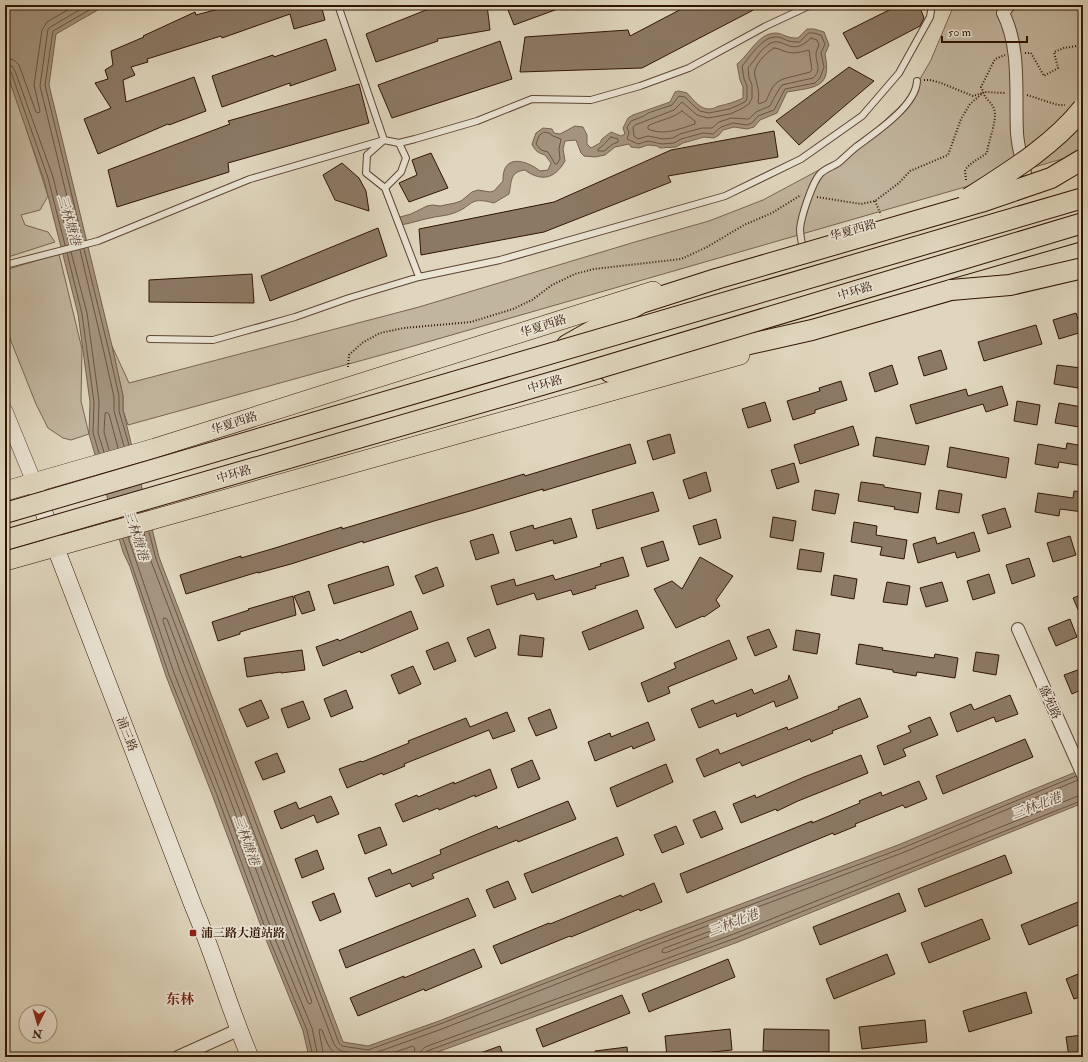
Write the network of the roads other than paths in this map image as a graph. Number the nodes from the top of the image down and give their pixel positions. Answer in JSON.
{"nodes":[{"id":1,"x":338,"y":5,"type":"edge"},
{"id":2,"x":811,"y":5,"type":"edge"},
{"id":3,"x":932,"y":5,"type":"edge"},
{"id":4,"x":1009,"y":5,"type":"edge"},
{"id":5,"x":917,"y":81,"type":"road end"},
{"id":6,"x":1074,"y":107,"type":"edge"},
{"id":7,"x":384,"y":140,"type":"junction"},
{"id":8,"x":399,"y":143,"type":"junction"},
{"id":9,"x":1083,"y":159,"type":"edge"},
{"id":10,"x":1083,"y":165,"type":"edge"},
{"id":11,"x":1027,"y":181,"type":"junction"},
{"id":12,"x":385,"y":188,"type":"junction"},
{"id":13,"x":1083,"y":198,"type":"edge"},
{"id":14,"x":945,"y":212,"type":"junction"},
{"id":15,"x":1083,"y":223,"type":"edge"},
{"id":16,"x":802,"y":244,"type":"junction"},
{"id":17,"x":1083,"y":253,"type":"edge"},
{"id":18,"x":5,"y":265,"type":"edge"},
{"id":19,"x":1083,"y":268,"type":"edge"},
{"id":20,"x":419,"y":277,"type":"junction"},
{"id":21,"x":951,"y":290,"type":"junction"},
{"id":22,"x":150,"y":339,"type":"dead end"},
{"id":23,"x":550,"y":354,"type":"junction"},
{"id":24,"x":559,"y":380,"type":"junction"},
{"id":25,"x":5,"y":411,"type":"edge"},
{"id":26,"x":34,"y":482,"type":"junction"},
{"id":27,"x":5,"y":491,"type":"edge"},
{"id":28,"x":5,"y":513,"type":"edge"},
{"id":29,"x":5,"y":540,"type":"edge"},
{"id":30,"x":56,"y":546,"type":"junction"},
{"id":31,"x":5,"y":561,"type":"edge"},
{"id":32,"x":1018,"y":630,"type":"dead end"},
{"id":33,"x":1081,"y":770,"type":"edge"},
{"id":34,"x":238,"y":1030,"type":"junction"},
{"id":35,"x":178,"y":1057,"type":"edge"},
{"id":36,"x":250,"y":1057,"type":"edge"}],
"edges":[{"from":1,"to":7,"type":"lane"},
{"from":2,"to":8,"type":"lane"},
{"from":3,"to":20,"type":"lane"},
{"from":4,"to":11,"type":"street"},
{"from":5,"to":16,"type":"lane"},
{"from":6,"to":14,"type":"highway","bridge":true},
{"from":7,"to":8,"type":"lane"},
{"from":7,"to":12,"type":"lane"},
{"from":7,"to":18,"type":"lane"},
{"from":8,"to":12,"type":"lane"},
{"from":9,"to":14,"type":"highway","bridge":true},
{"from":10,"to":11,"type":"main road","name":"华夏西路"},
{"from":11,"to":16,"type":"main road","name":"华夏西路"},
{"from":12,"to":20,"type":"lane"},
{"from":13,"to":23,"type":"highway","bridge":true},
{"from":14,"to":23,"type":"highway","bridge":true},
{"from":15,"to":24,"type":"highway","name":"中环路","bridge":true},
{"from":16,"to":26,"type":"main road","name":"华夏西路"},
{"from":17,"to":21,"type":"highway","bridge":true},
{"from":17,"to":30,"type":"main road"},
{"from":19,"to":21,"type":"highway","bridge":true},
{"from":20,"to":22,"type":"lane"},
{"from":21,"to":24,"type":"highway","bridge":true},
{"from":23,"to":28,"type":"highway","bridge":true},
{"from":24,"to":29,"type":"highway","name":"中环路","bridge":true},
{"from":25,"to":26,"type":"street","name":"浦三路"},
{"from":26,"to":27,"type":"main road","name":"华夏西路"},
{"from":26,"to":30,"type":"main road","name":"浦三路"},
{"from":30,"to":31,"type":"main road"},
{"from":30,"to":34,"type":"main road","name":"浦三路"},
{"from":32,"to":33,"type":"street","name":"盛苑路"},
{"from":34,"to":35,"type":"street"},
{"from":34,"to":36,"type":"main road","name":"浦三路"}]}
